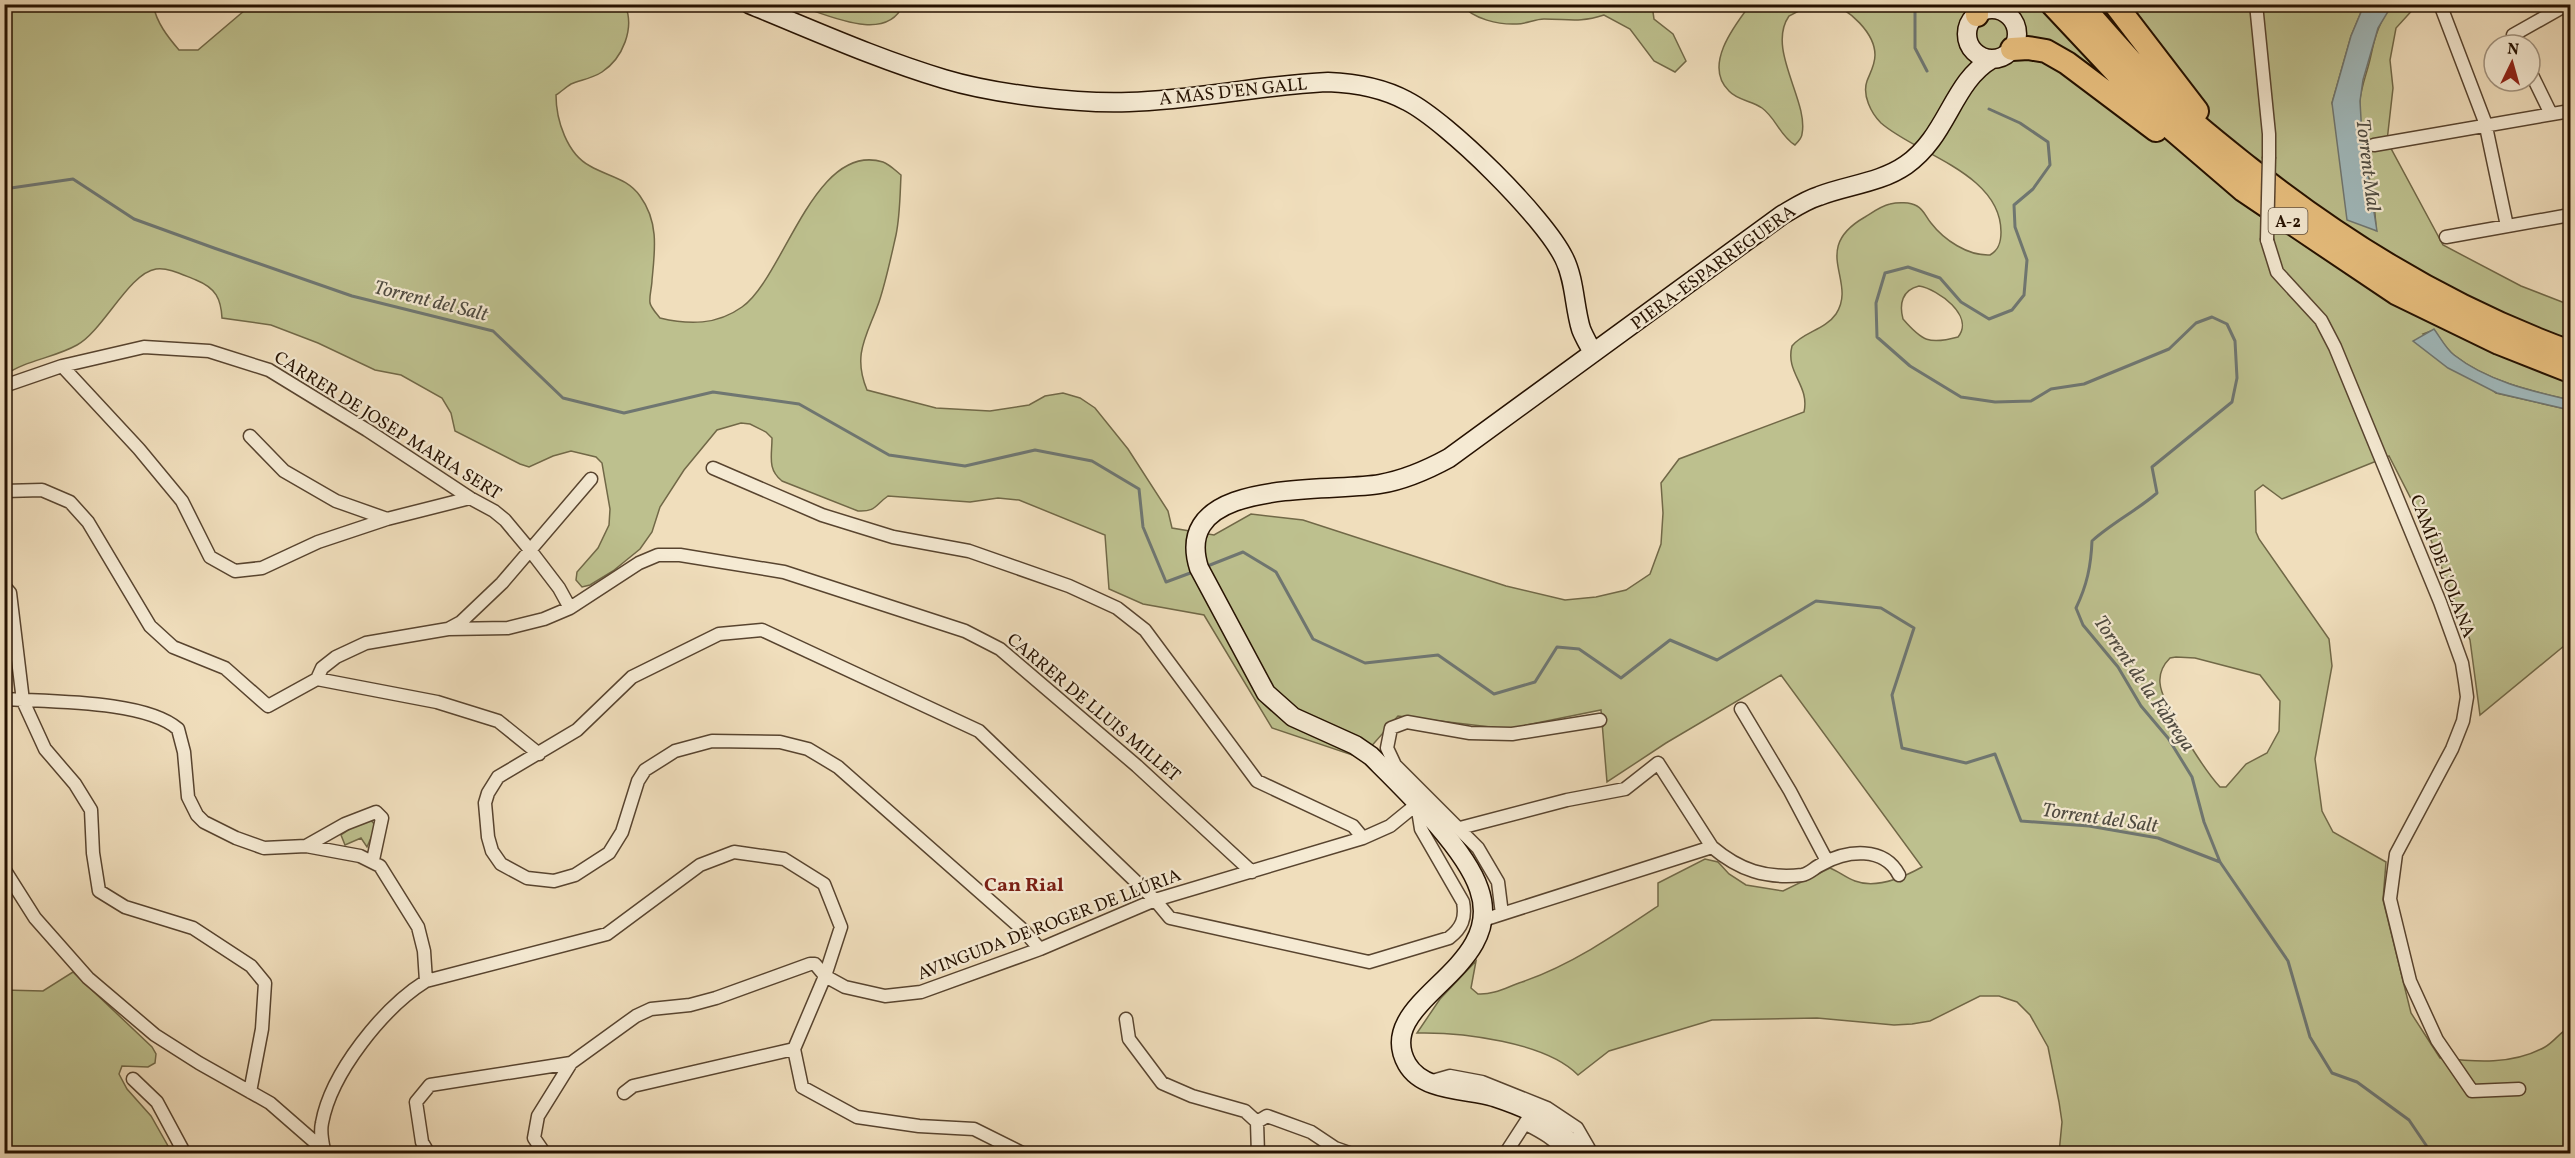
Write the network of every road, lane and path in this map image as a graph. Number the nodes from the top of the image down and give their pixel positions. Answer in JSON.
{"nodes":[{"id":1,"x":748,"y":4,"type":"edge"},
{"id":2,"x":2052,"y":4,"type":"edge"},
{"id":3,"x":2080,"y":4,"type":"edge"},
{"id":4,"x":2115,"y":4,"type":"edge"},
{"id":5,"x":2256,"y":4,"type":"edge"},
{"id":6,"x":2440,"y":4,"type":"edge"},
{"id":7,"x":2568,"y":4,"type":"edge"},
{"id":8,"x":1983,"y":8,"type":"edge"},
{"id":9,"x":2525,"y":33,"type":"edge"},
{"id":10,"x":1971,"y":46,"type":"junction"},
{"id":11,"x":2002,"y":54,"type":"junction"},
{"id":12,"x":1967,"y":80,"type":"junction"},
{"id":13,"x":2541,"y":93,"type":"edge"},
{"id":14,"x":2571,"y":111,"type":"edge"},
{"id":15,"x":2551,"y":114,"type":"junction"},
{"id":16,"x":2486,"y":124,"type":"junction"},
{"id":17,"x":2220,"y":145,"type":"junction"},
{"id":18,"x":2374,"y":145,"type":"dead end"},
{"id":19,"x":2243,"y":190,"type":"junction"},
{"id":20,"x":2571,"y":215,"type":"edge"},
{"id":21,"x":2507,"y":226,"type":"junction"},
{"id":22,"x":2446,"y":237,"type":"dead end"},
{"id":23,"x":2571,"y":352,"type":"edge"},
{"id":24,"x":1593,"y":353,"type":"junction"},
{"id":25,"x":62,"y":366,"type":"junction"},
{"id":26,"x":2571,"y":372,"type":"edge"},
{"id":27,"x":4,"y":386,"type":"edge"},
{"id":28,"x":250,"y":436,"type":"dead end"},
{"id":29,"x":713,"y":468,"type":"dead end"},
{"id":30,"x":591,"y":479,"type":"dead end"},
{"id":31,"x":4,"y":491,"type":"edge"},
{"id":32,"x":470,"y":498,"type":"junction"},
{"id":33,"x":387,"y":519,"type":"junction"},
{"id":34,"x":530,"y":550,"type":"junction"},
{"id":35,"x":4,"y":586,"type":"edge"},
{"id":36,"x":570,"y":608,"type":"junction"},
{"id":37,"x":448,"y":629,"type":"junction"},
{"id":38,"x":317,"y":679,"type":"junction"},
{"id":39,"x":4,"y":699,"type":"edge"},
{"id":40,"x":23,"y":701,"type":"junction"},
{"id":41,"x":1741,"y":709,"type":"dead end"},
{"id":42,"x":1600,"y":720,"type":"dead end"},
{"id":43,"x":539,"y":754,"type":"junction"},
{"id":44,"x":1417,"y":804,"type":"junction"},
{"id":45,"x":1460,"y":828,"type":"junction"},
{"id":46,"x":1363,"y":838,"type":"junction"},
{"id":47,"x":306,"y":846,"type":"junction"},
{"id":48,"x":1712,"y":847,"type":"junction"},
{"id":49,"x":372,"y":860,"type":"junction"},
{"id":50,"x":1827,"y":861,"type":"junction"},
{"id":51,"x":4,"y":869,"type":"edge"},
{"id":52,"x":1252,"y":872,"type":"junction"},
{"id":53,"x":1899,"y":875,"type":"dead end"},
{"id":54,"x":1155,"y":900,"type":"junction"},
{"id":55,"x":1502,"y":914,"type":"junction"},
{"id":56,"x":1483,"y":920,"type":"junction"},
{"id":57,"x":1040,"y":949,"type":"junction"},
{"id":58,"x":827,"y":970,"type":"junction"},
{"id":59,"x":426,"y":981,"type":"junction"},
{"id":60,"x":1126,"y":1019,"type":"dead end"},
{"id":61,"x":794,"y":1049,"type":"junction"},
{"id":62,"x":571,"y":1063,"type":"junction"},
{"id":63,"x":133,"y":1078,"type":"dead end"},
{"id":64,"x":1429,"y":1082,"type":"junction"},
{"id":65,"x":2519,"y":1089,"type":"dead end"},
{"id":66,"x":250,"y":1092,"type":"junction"},
{"id":67,"x":624,"y":1093,"type":"dead end"},
{"id":68,"x":1529,"y":1118,"type":"junction"},
{"id":69,"x":1257,"y":1122,"type":"junction"},
{"id":70,"x":1334,"y":1151,"type":"edge"},
{"id":71,"x":326,"y":1152,"type":"edge"},
{"id":72,"x":185,"y":1154,"type":"edge"},
{"id":73,"x":429,"y":1154,"type":"edge"},
{"id":74,"x":545,"y":1154,"type":"edge"},
{"id":75,"x":1024,"y":1154,"type":"edge"},
{"id":76,"x":1258,"y":1154,"type":"edge"},
{"id":77,"x":1352,"y":1154,"type":"edge"},
{"id":78,"x":1505,"y":1154,"type":"edge"},
{"id":79,"x":1565,"y":1154,"type":"edge"},
{"id":80,"x":1579,"y":1154,"type":"edge"},
{"id":81,"x":1592,"y":1154,"type":"edge"}],
"edges":[{"from":1,"to":24,"type":"main road","name":"A MAS D'EN GALL"},
{"from":2,"to":19,"type":"highway","number":"A-2"},
{"from":3,"to":17,"type":"highway","number":"A-2"},
{"from":4,"to":17,"type":"highway"},
{"from":5,"to":65,"type":"street","name":"CAMÍ DE L'OLANA","bridge":true},
{"from":6,"to":16,"type":"street"},
{"from":7,"to":9,"type":"street"},
{"from":8,"to":10,"type":"main road","name":"PIERA-ESPARREGUERA"},
{"from":8,"to":11,"type":"main road","name":"PIERA-ESPARREGUERA"},
{"from":10,"to":11,"type":"main road"},
{"from":10,"to":12,"type":"main road","name":"PIERA-ESPARREGUERA"},
{"from":11,"to":12,"type":"main road","name":"PIERA-ESPARREGUERA"},
{"from":11,"to":19,"type":"highway"},
{"from":12,"to":24,"type":"main road","name":"PIERA-ESPARREGUERA"},
{"from":13,"to":15,"type":"street"},
{"from":14,"to":15,"type":"street"},
{"from":15,"to":16,"type":"street"},
{"from":16,"to":18,"type":"street"},
{"from":16,"to":21,"type":"street"},
{"from":17,"to":23,"type":"highway","number":"A-2"},
{"from":19,"to":26,"type":"highway","number":"A-2"},
{"from":20,"to":21,"type":"street"},
{"from":21,"to":22,"type":"street"},
{"from":24,"to":44,"type":"main road","name":"PIERA-ESPARREGUERA"},
{"from":25,"to":27,"type":"street","name":"CARRER DE JOSEP MARIA SERT"},
{"from":25,"to":32,"type":"street","name":"CARRER DE JOSEP MARIA SERT"},
{"from":25,"to":33,"type":"street"},
{"from":28,"to":33,"type":"street"},
{"from":29,"to":46,"type":"street"},
{"from":30,"to":34,"type":"street"},
{"from":31,"to":38,"type":"street"},
{"from":32,"to":33,"type":"street"},
{"from":32,"to":34,"type":"street","name":"CARRER DE JOSEP MARIA SERT"},
{"from":34,"to":36,"type":"street","name":"CARRER DE JOSEP MARIA SERT"},
{"from":34,"to":37,"type":"street"},
{"from":35,"to":40,"type":"street"},
{"from":36,"to":37,"type":"street","name":"CARRER DE LLUIS MILLET"},
{"from":36,"to":52,"type":"street","name":"CARRER DE LLUIS MILLET"},
{"from":37,"to":38,"type":"street","name":"CARRER DE LLUIS MILLET"},
{"from":38,"to":43,"type":"street"},
{"from":39,"to":40,"type":"street"},
{"from":40,"to":47,"type":"street"},
{"from":40,"to":66,"type":"street"},
{"from":41,"to":50,"type":"street"},
{"from":42,"to":45,"type":"street"},
{"from":43,"to":54,"type":"street"},
{"from":43,"to":57,"type":"street"},
{"from":44,"to":46,"type":"street","name":"AVINGUDA DE ROGER DE LLÚRIA"},
{"from":44,"to":54,"type":"street"},
{"from":44,"to":56,"type":"main road","name":"PIERA-ESPARREGUERA"},
{"from":45,"to":48,"type":"street"},
{"from":45,"to":55,"type":"street"},
{"from":46,"to":52,"type":"street","name":"AVINGUDA DE ROGER DE LLÚRIA"},
{"from":47,"to":49,"type":"street"},
{"from":47,"to":49,"type":"street"},
{"from":48,"to":50,"type":"street"},
{"from":48,"to":55,"type":"street"},
{"from":49,"to":59,"type":"street"},
{"from":50,"to":53,"type":"street"},
{"from":51,"to":66,"type":"street"},
{"from":52,"to":54,"type":"street","name":"AVINGUDA DE ROGER DE LLÚRIA"},
{"from":54,"to":57,"type":"street","name":"AVINGUDA DE ROGER DE LLÚRIA"},
{"from":55,"to":56,"type":"street"},
{"from":56,"to":64,"type":"main road"},
{"from":57,"to":58,"type":"street","name":"AVINGUDA DE ROGER DE LLÚRIA"},
{"from":58,"to":59,"type":"street"},
{"from":58,"to":61,"type":"street"},
{"from":58,"to":62,"type":"street","name":"AVINGUDA DE ROGER DE LLÚRIA"},
{"from":59,"to":71,"type":"street"},
{"from":60,"to":69,"type":"street"},
{"from":61,"to":67,"type":"street"},
{"from":61,"to":75,"type":"street"},
{"from":62,"to":73,"type":"street"},
{"from":62,"to":74,"type":"street"},
{"from":63,"to":72,"type":"street"},
{"from":64,"to":68,"type":"main road"},
{"from":64,"to":81,"type":"street"},
{"from":66,"to":71,"type":"street"},
{"from":68,"to":78,"type":"street"},
{"from":68,"to":79,"type":"street"},
{"from":68,"to":80,"type":"main road"},
{"from":69,"to":70,"type":"street"},
{"from":69,"to":76,"type":"street"},
{"from":70,"to":77,"type":"street"}]}
